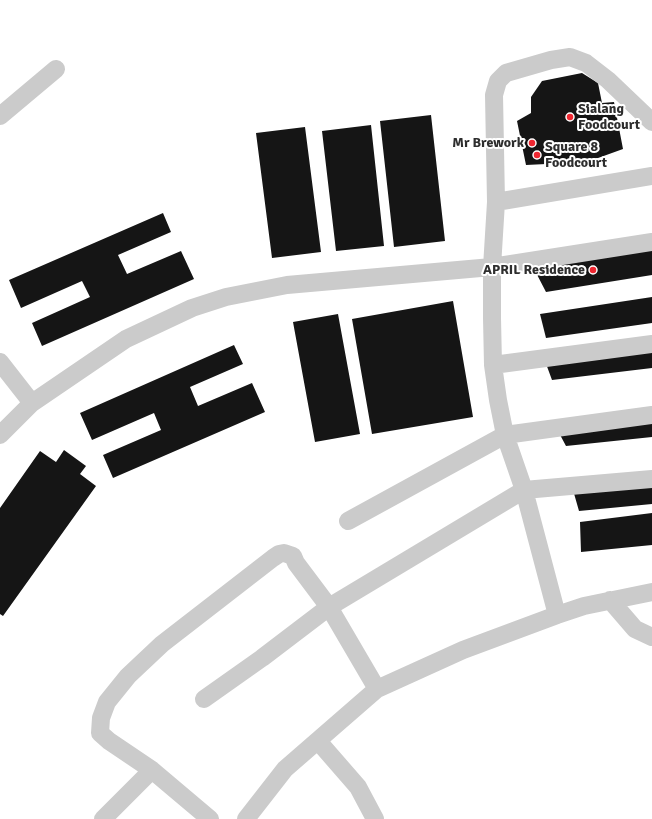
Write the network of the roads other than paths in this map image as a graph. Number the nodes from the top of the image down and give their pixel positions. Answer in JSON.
{"nodes":[{"id":1,"x":56,"y":69,"type":"dead end"},
{"id":2,"x":0,"y":116,"type":"edge"},
{"id":3,"x":652,"y":122,"type":"edge"},
{"id":4,"x":652,"y":176,"type":"edge"},
{"id":5,"x":496,"y":202,"type":"junction"},
{"id":6,"x":652,"y":242,"type":"edge"},
{"id":7,"x":492,"y":267,"type":"junction"},
{"id":8,"x":652,"y":344,"type":"edge"},
{"id":9,"x":0,"y":362,"type":"edge"},
{"id":10,"x":493,"y":365,"type":"junction"},
{"id":11,"x":32,"y":403,"type":"junction"},
{"id":12,"x":652,"y":415,"type":"edge"},
{"id":13,"x":0,"y":434,"type":"edge"},
{"id":14,"x":505,"y":435,"type":"junction"},
{"id":15,"x":652,"y":479,"type":"edge"},
{"id":16,"x":524,"y":490,"type":"junction"},
{"id":17,"x":348,"y":522,"type":"dead end"},
{"id":18,"x":652,"y":592,"type":"edge"},
{"id":19,"x":610,"y":600,"type":"junction"},
{"id":20,"x":329,"y":607,"type":"junction"},
{"id":21,"x":557,"y":615,"type":"junction"},
{"id":22,"x":652,"y":637,"type":"edge"},
{"id":23,"x":377,"y":689,"type":"junction"},
{"id":24,"x":204,"y":699,"type":"dead end"},
{"id":25,"x":318,"y":741,"type":"junction"},
{"id":26,"x":152,"y":770,"type":"junction"},
{"id":27,"x":252,"y":817,"type":"edge"},
{"id":28,"x":103,"y":819,"type":"edge"},
{"id":29,"x":210,"y":819,"type":"edge"},
{"id":30,"x":375,"y":819,"type":"edge"}],
"edges":[{"from":1,"to":2,"type":"street"},
{"from":3,"to":5,"type":"street"},
{"from":4,"to":5,"type":"street"},
{"from":5,"to":7,"type":"street"},
{"from":6,"to":7,"type":"street"},
{"from":7,"to":10,"type":"street"},
{"from":7,"to":11,"type":"street"},
{"from":8,"to":10,"type":"street"},
{"from":9,"to":11,"type":"street"},
{"from":10,"to":14,"type":"street"},
{"from":11,"to":13,"type":"street"},
{"from":12,"to":14,"type":"street"},
{"from":14,"to":16,"type":"street"},
{"from":14,"to":17,"type":"street"},
{"from":15,"to":16,"type":"street"},
{"from":16,"to":20,"type":"street"},
{"from":16,"to":21,"type":"street"},
{"from":18,"to":19,"type":"street"},
{"from":19,"to":21,"type":"street"},
{"from":19,"to":22,"type":"street"},
{"from":20,"to":23,"type":"street"},
{"from":20,"to":24,"type":"street"},
{"from":20,"to":26,"type":"street"},
{"from":21,"to":23,"type":"street"},
{"from":23,"to":25,"type":"street"},
{"from":25,"to":27,"type":"street"},
{"from":25,"to":30,"type":"street"},
{"from":26,"to":28,"type":"street"},
{"from":26,"to":29,"type":"street"}]}
